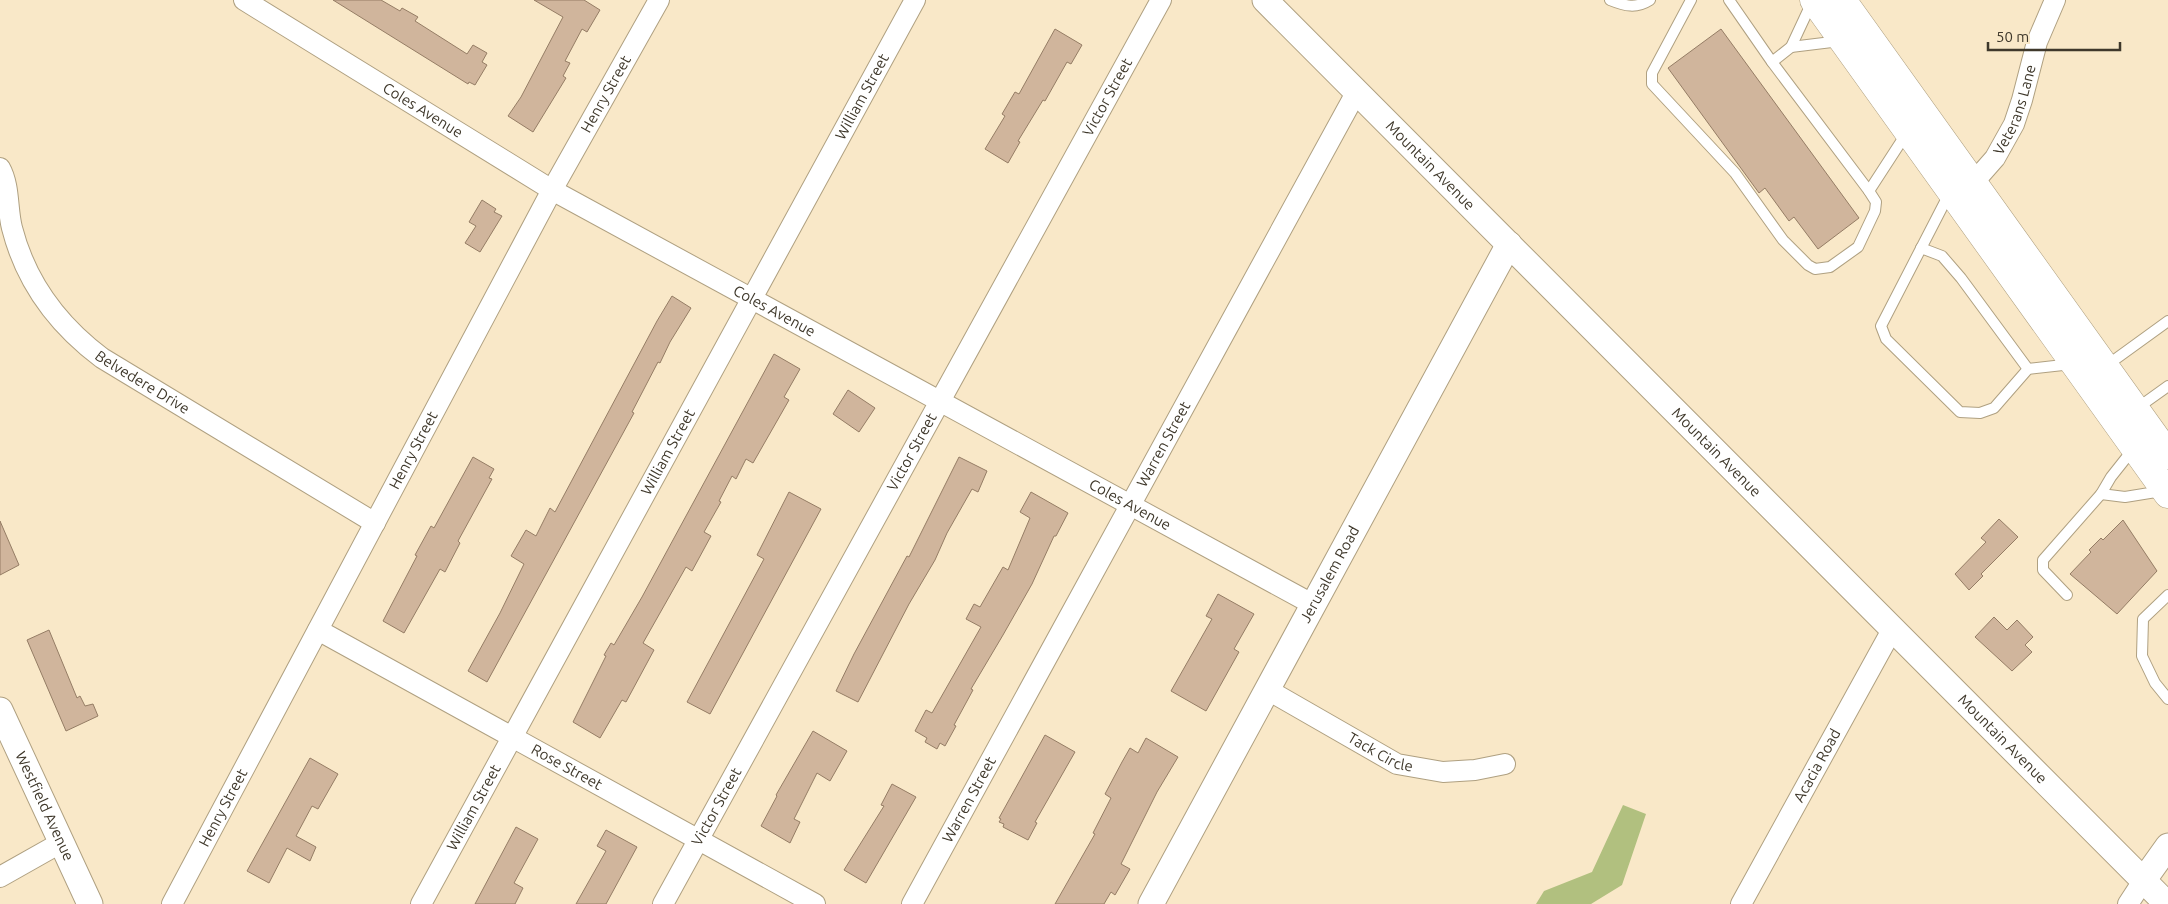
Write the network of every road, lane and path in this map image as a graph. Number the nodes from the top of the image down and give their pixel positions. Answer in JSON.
{"nodes":[{"id":1,"x":244,"y":0,"type":"edge"},
{"id":2,"x":914,"y":0,"type":"edge"},
{"id":3,"x":1160,"y":0,"type":"edge"},
{"id":4,"x":1265,"y":0,"type":"edge"},
{"id":5,"x":1610,"y":0,"type":"edge"},
{"id":6,"x":1650,"y":0,"type":"edge"},
{"id":7,"x":1691,"y":0,"type":"edge"},
{"id":8,"x":1729,"y":0,"type":"edge"},
{"id":9,"x":1813,"y":0,"type":"edge"},
{"id":10,"x":1842,"y":0,"type":"edge"},
{"id":11,"x":2055,"y":0,"type":"edge"},
{"id":12,"x":655,"y":1,"type":"edge"},
{"id":13,"x":1844,"y":41,"type":"junction"},
{"id":14,"x":1792,"y":47,"type":"junction"},
{"id":15,"x":1772,"y":62,"type":"junction"},
{"id":16,"x":1357,"y":91,"type":"junction"},
{"id":17,"x":1908,"y":131,"type":"junction"},
{"id":18,"x":0,"y":168,"type":"edge"},
{"id":19,"x":1962,"y":186,"type":"junction"},
{"id":20,"x":552,"y":190,"type":"junction"},
{"id":21,"x":1869,"y":192,"type":"junction"},
{"id":22,"x":1509,"y":244,"type":"junction"},
{"id":23,"x":1921,"y":248,"type":"junction"},
{"id":24,"x":751,"y":299,"type":"junction"},
{"id":25,"x":2168,"y":320,"type":"edge"},
{"id":26,"x":2074,"y":364,"type":"junction"},
{"id":27,"x":2104,"y":367,"type":"junction"},
{"id":28,"x":2028,"y":369,"type":"junction"},
{"id":29,"x":2168,"y":386,"type":"edge"},
{"id":30,"x":940,"y":402,"type":"junction"},
{"id":31,"x":2136,"y":410,"type":"junction"},
{"id":32,"x":2134,"y":447,"type":"junction"},
{"id":33,"x":2168,"y":455,"type":"edge"},
{"id":34,"x":2166,"y":492,"type":"edge"},
{"id":35,"x":2101,"y":494,"type":"junction"},
{"id":36,"x":1130,"y":505,"type":"junction"},
{"id":37,"x":374,"y":523,"type":"junction"},
{"id":38,"x":2067,"y":595,"type":"dead end"},
{"id":39,"x":2168,"y":596,"type":"edge"},
{"id":40,"x":1314,"y":605,"type":"junction"},
{"id":41,"x":1893,"y":628,"type":"junction"},
{"id":42,"x":318,"y":630,"type":"junction"},
{"id":43,"x":1268,"y":690,"type":"junction"},
{"id":44,"x":2168,"y":698,"type":"edge"},
{"id":45,"x":0,"y":710,"type":"edge"},
{"id":46,"x":512,"y":738,"type":"junction"},
{"id":47,"x":1504,"y":764,"type":"dead end"},
{"id":48,"x":698,"y":840,"type":"junction"},
{"id":49,"x":62,"y":842,"type":"junction"},
{"id":50,"x":2168,"y":846,"type":"edge"},
{"id":51,"x":0,"y":878,"type":"edge"},
{"id":52,"x":2143,"y":881,"type":"junction"},
{"id":53,"x":90,"y":904,"type":"edge"},
{"id":54,"x":172,"y":904,"type":"edge"},
{"id":55,"x":421,"y":904,"type":"edge"},
{"id":56,"x":663,"y":904,"type":"edge"},
{"id":57,"x":815,"y":904,"type":"edge"},
{"id":58,"x":912,"y":904,"type":"edge"},
{"id":59,"x":1151,"y":904,"type":"edge"},
{"id":60,"x":1741,"y":904,"type":"edge"},
{"id":61,"x":2128,"y":904,"type":"edge"},
{"id":62,"x":2167,"y":904,"type":"edge"}],
"edges":[{"from":1,"to":20,"type":"street","name":"Coles Avenue"},
{"from":2,"to":24,"type":"street","name":"William Street"},
{"from":3,"to":30,"type":"street","name":"Victor Street"},
{"from":4,"to":16,"type":"street","name":"Mountain Avenue"},
{"from":5,"to":6,"type":"lane"},
{"from":7,"to":21,"type":"lane"},
{"from":8,"to":15,"type":"lane"},
{"from":9,"to":13,"type":"highway"},
{"from":9,"to":14,"type":"lane"},
{"from":10,"to":19,"type":"highway"},
{"from":11,"to":19,"type":"street","name":"Veterans Lane"},
{"from":12,"to":20,"type":"street","name":"Henry Street"},
{"from":13,"to":14,"type":"lane"},
{"from":13,"to":17,"type":"highway"},
{"from":14,"to":15,"type":"lane"},
{"from":15,"to":21,"type":"lane"},
{"from":16,"to":22,"type":"street","name":"Mountain Avenue"},
{"from":16,"to":36,"type":"street","name":"Warren Street"},
{"from":17,"to":19,"type":"highway"},
{"from":17,"to":21,"type":"lane"},
{"from":18,"to":37,"type":"street","name":"Belvedere Drive"},
{"from":19,"to":23,"type":"lane"},
{"from":19,"to":26,"type":"highway"},
{"from":19,"to":27,"type":"highway"},
{"from":20,"to":24,"type":"street","name":"Coles Avenue"},
{"from":20,"to":37,"type":"street","name":"Henry Street"},
{"from":22,"to":40,"type":"street","name":"Jerusalem Road"},
{"from":22,"to":41,"type":"street","name":"Mountain Avenue"},
{"from":23,"to":28,"type":"lane"},
{"from":23,"to":28,"type":"lane"},
{"from":24,"to":30,"type":"street","name":"Coles Avenue"},
{"from":24,"to":46,"type":"street","name":"William Street"},
{"from":25,"to":27,"type":"lane"},
{"from":26,"to":28,"type":"lane"},
{"from":26,"to":32,"type":"highway"},
{"from":27,"to":31,"type":"highway"},
{"from":29,"to":31,"type":"lane"},
{"from":30,"to":36,"type":"street","name":"Coles Avenue"},
{"from":30,"to":48,"type":"street","name":"Victor Street"},
{"from":31,"to":33,"type":"highway"},
{"from":32,"to":34,"type":"highway"},
{"from":32,"to":35,"type":"lane"},
{"from":34,"to":35,"type":"lane"},
{"from":35,"to":38,"type":"lane"},
{"from":36,"to":40,"type":"street","name":"Coles Avenue"},
{"from":36,"to":58,"type":"street","name":"Warren Street"},
{"from":37,"to":42,"type":"street","name":"Henry Street"},
{"from":39,"to":44,"type":"lane"},
{"from":40,"to":43,"type":"street","name":"Jerusalem Road"},
{"from":41,"to":52,"type":"street","name":"Mountain Avenue"},
{"from":41,"to":60,"type":"street","name":"Acacia Road"},
{"from":42,"to":46,"type":"street","name":"Rose Street"},
{"from":42,"to":54,"type":"street","name":"Henry Street"},
{"from":43,"to":47,"type":"street","name":"Tack Circle"},
{"from":43,"to":59,"type":"street","name":"Jerusalem Road"},
{"from":45,"to":49,"type":"street","name":"Westfield Avenue"},
{"from":46,"to":48,"type":"street","name":"Rose Street"},
{"from":46,"to":55,"type":"street","name":"William Street"},
{"from":48,"to":56,"type":"street","name":"Victor Street"},
{"from":48,"to":57,"type":"street","name":"Rose Street"},
{"from":49,"to":51,"type":"street"},
{"from":49,"to":53,"type":"street","name":"Westfield Avenue"},
{"from":50,"to":52,"type":"street"},
{"from":52,"to":61,"type":"street"},
{"from":52,"to":62,"type":"street","name":"Mountain Avenue"}]}
